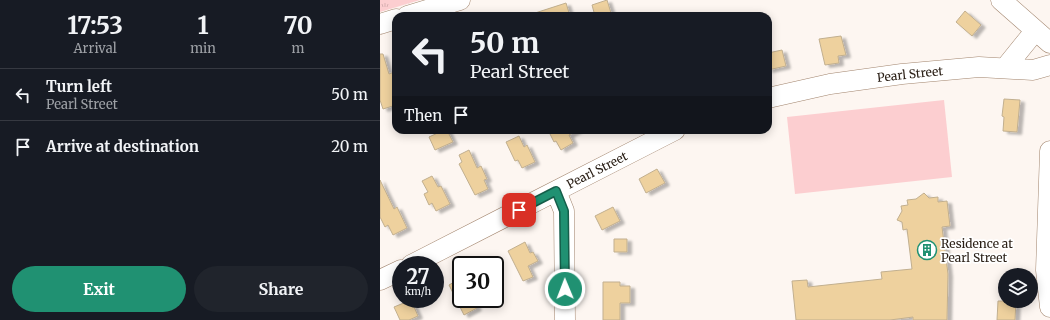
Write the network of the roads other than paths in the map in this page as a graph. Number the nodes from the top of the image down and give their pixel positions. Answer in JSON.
{"nodes":[{"id":1,"x":460,"y":0,"type":"edge"},
{"id":2,"x":1001,"y":0,"type":"edge"},
{"id":3,"x":420,"y":12,"type":"edge"},
{"id":4,"x":392,"y":20,"type":"edge"},
{"id":5,"x":380,"y":24,"type":"edge"},
{"id":6,"x":1043,"y":37,"type":"edge"},
{"id":7,"x":1050,"y":65,"type":"edge"},
{"id":8,"x":1005,"y":68,"type":"junction"},
{"id":9,"x":772,"y":97,"type":"edge"},
{"id":10,"x":667,"y":134,"type":"edge"},
{"id":11,"x":1050,"y":151,"type":"edge"},
{"id":12,"x":556,"y":191,"type":"junction"},
{"id":13,"x":429,"y":256,"type":"edge"},
{"id":14,"x":392,"y":274,"type":"edge"},
{"id":15,"x":380,"y":280,"type":"edge"},
{"id":16,"x":1050,"y":307,"type":"edge"},
{"id":17,"x":565,"y":320,"type":"edge"}],
"edges":[{"from":1,"to":3,"type":"street"},
{"from":2,"to":6,"type":"street"},
{"from":4,"to":5,"type":"street"},
{"from":6,"to":8,"type":"street"},
{"from":7,"to":8,"type":"street","name":"Pearl Street"},
{"from":8,"to":9,"type":"street","name":"Pearl Street"},
{"from":10,"to":12,"type":"street","name":"Pearl Street"},
{"from":11,"to":16,"type":"street"},
{"from":12,"to":13,"type":"street","name":"Pearl Street"},
{"from":12,"to":17,"type":"street"},
{"from":14,"to":15,"type":"street"}]}
